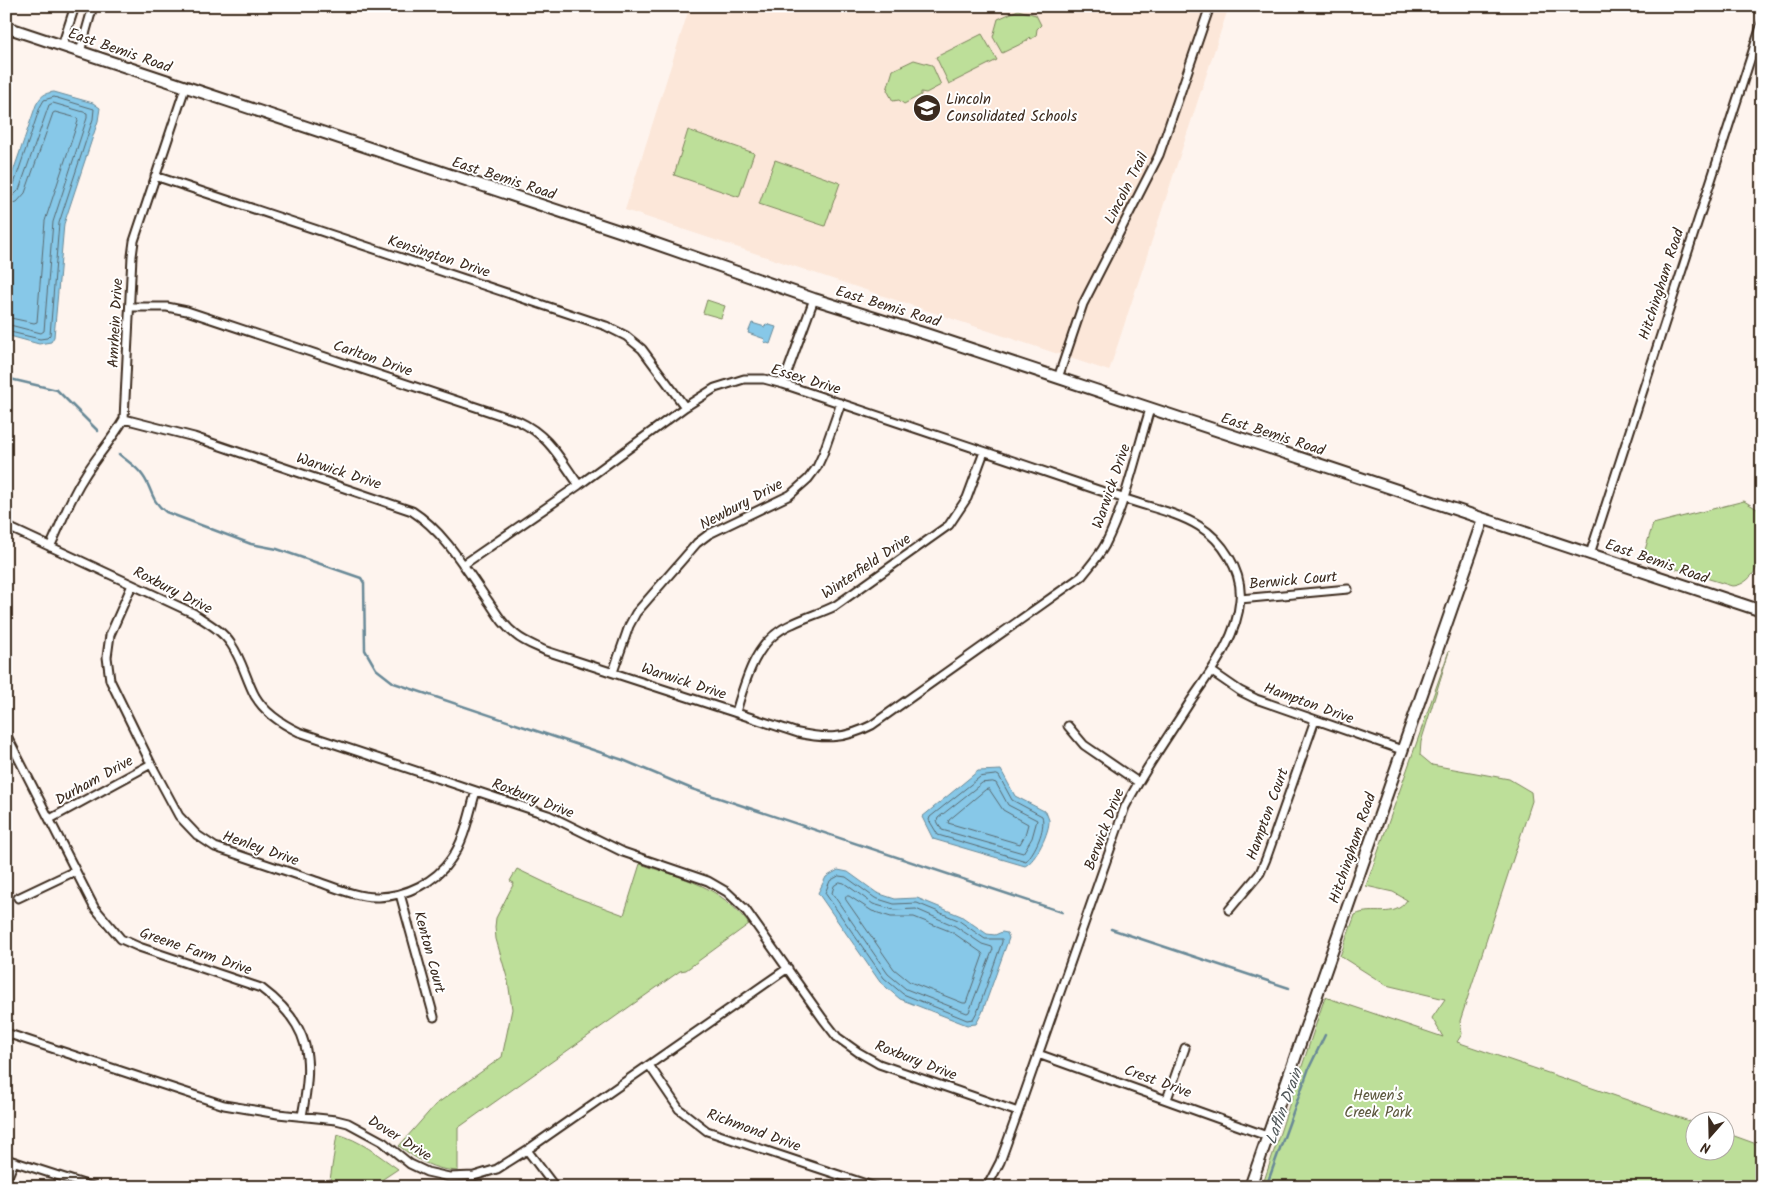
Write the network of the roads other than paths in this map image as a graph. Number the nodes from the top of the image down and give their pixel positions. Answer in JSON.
{"nodes":[{"id":1,"x":75,"y":6,"type":"edge"},
{"id":2,"x":93,"y":6,"type":"edge"},
{"id":3,"x":1210,"y":6,"type":"edge"},
{"id":4,"x":1762,"y":23,"type":"edge"},
{"id":5,"x":6,"y":27,"type":"edge"},
{"id":6,"x":62,"y":46,"type":"junction"},
{"id":7,"x":80,"y":52,"type":"junction"},
{"id":8,"x":185,"y":88,"type":"junction"},
{"id":9,"x":155,"y":176,"type":"junction"},
{"id":10,"x":814,"y":299,"type":"junction"},
{"id":11,"x":130,"y":307,"type":"junction"},
{"id":12,"x":1058,"y":378,"type":"junction"},
{"id":13,"x":783,"y":384,"type":"junction"},
{"id":14,"x":841,"y":403,"type":"junction"},
{"id":15,"x":684,"y":407,"type":"junction"},
{"id":16,"x":1150,"y":409,"type":"junction"},
{"id":17,"x":124,"y":420,"type":"junction"},
{"id":18,"x":984,"y":452,"type":"junction"},
{"id":19,"x":579,"y":485,"type":"junction"},
{"id":20,"x":1123,"y":498,"type":"junction"},
{"id":21,"x":1483,"y":519,"type":"junction"},
{"id":22,"x":6,"y":526,"type":"edge"},
{"id":23,"x":50,"y":547,"type":"junction"},
{"id":24,"x":1590,"y":554,"type":"junction"},
{"id":25,"x":463,"y":566,"type":"junction"},
{"id":26,"x":132,"y":584,"type":"junction"},
{"id":27,"x":1348,"y":589,"type":"dead end"},
{"id":28,"x":1240,"y":598,"type":"junction"},
{"id":29,"x":1762,"y":612,"type":"edge"},
{"id":30,"x":1211,"y":671,"type":"junction"},
{"id":31,"x":613,"y":672,"type":"junction"},
{"id":32,"x":736,"y":712,"type":"junction"},
{"id":33,"x":1315,"y":720,"type":"junction"},
{"id":34,"x":1068,"y":726,"type":"dead end"},
{"id":35,"x":6,"y":734,"type":"edge"},
{"id":36,"x":1402,"y":750,"type":"junction"},
{"id":37,"x":150,"y":764,"type":"junction"},
{"id":38,"x":1138,"y":782,"type":"junction"},
{"id":39,"x":476,"y":792,"type":"junction"},
{"id":40,"x":50,"y":819,"type":"junction"},
{"id":41,"x":75,"y":871,"type":"junction"},
{"id":42,"x":400,"y":894,"type":"junction"},
{"id":43,"x":18,"y":898,"type":"dead end"},
{"id":44,"x":1229,"y":910,"type":"dead end"},
{"id":45,"x":788,"y":968,"type":"junction"},
{"id":46,"x":434,"y":1017,"type":"dead end"},
{"id":47,"x":6,"y":1033,"type":"edge"},
{"id":48,"x":1185,"y":1048,"type":"dead end"},
{"id":49,"x":1038,"y":1054,"type":"junction"},
{"id":50,"x":649,"y":1064,"type":"junction"},
{"id":51,"x":1167,"y":1099,"type":"junction"},
{"id":52,"x":1018,"y":1112,"type":"junction"},
{"id":53,"x":302,"y":1116,"type":"junction"},
{"id":54,"x":1267,"y":1136,"type":"junction"},
{"id":55,"x":528,"y":1150,"type":"junction"},
{"id":56,"x":6,"y":1159,"type":"edge"},
{"id":57,"x":14,"y":1162,"type":"junction"},
{"id":58,"x":6,"y":1181,"type":"edge"},
{"id":59,"x":93,"y":1187,"type":"edge"},
{"id":60,"x":555,"y":1187,"type":"edge"},
{"id":61,"x":875,"y":1187,"type":"edge"},
{"id":62,"x":987,"y":1187,"type":"edge"},
{"id":63,"x":1250,"y":1187,"type":"edge"}],
"edges":[{"from":1,"to":6,"type":"street"},
{"from":2,"to":7,"type":"street"},
{"from":3,"to":12,"type":"street","name":"Lincoln Trail"},
{"from":4,"to":24,"type":"street","name":"Hitchingham Road"},
{"from":5,"to":6,"type":"street","name":"East Bemis Road"},
{"from":6,"to":7,"type":"street","name":"East Bemis Road"},
{"from":7,"to":8,"type":"street","name":"East Bemis Road"},
{"from":8,"to":9,"type":"street","name":"Amrhein Drive"},
{"from":8,"to":10,"type":"street","name":"East Bemis Road"},
{"from":9,"to":11,"type":"street","name":"Amrhein Drive"},
{"from":9,"to":15,"type":"street","name":"Kensington Drive"},
{"from":10,"to":12,"type":"street","name":"East Bemis Road"},
{"from":10,"to":13,"type":"street"},
{"from":11,"to":17,"type":"street","name":"Amrhein Drive"},
{"from":11,"to":19,"type":"street","name":"Carlton Drive"},
{"from":12,"to":16,"type":"street","name":"East Bemis Road"},
{"from":13,"to":14,"type":"street","name":"Essex Drive"},
{"from":13,"to":15,"type":"street","name":"Essex Drive"},
{"from":14,"to":18,"type":"street","name":"Essex Drive"},
{"from":14,"to":31,"type":"street","name":"Newbury Drive"},
{"from":15,"to":19,"type":"street","name":"Essex Drive"},
{"from":16,"to":20,"type":"street","name":"Warwick Drive"},
{"from":16,"to":21,"type":"street","name":"East Bemis Road"},
{"from":17,"to":23,"type":"street"},
{"from":17,"to":25,"type":"street","name":"Warwick Drive"},
{"from":18,"to":20,"type":"street","name":"Essex Drive"},
{"from":18,"to":32,"type":"street","name":"Winterfield Drive"},
{"from":19,"to":25,"type":"street","name":"Essex Drive"},
{"from":20,"to":28,"type":"street","name":"Berwick Drive"},
{"from":20,"to":32,"type":"street","name":"Warwick Drive"},
{"from":21,"to":24,"type":"street","name":"East Bemis Road"},
{"from":21,"to":36,"type":"street","name":"Hitchingham Road"},
{"from":22,"to":23,"type":"street","name":"Roxbury Drive"},
{"from":23,"to":26,"type":"street","name":"Roxbury Drive"},
{"from":24,"to":29,"type":"street","name":"East Bemis Road"},
{"from":25,"to":31,"type":"street","name":"Warwick Drive"},
{"from":26,"to":37,"type":"street","name":"Henley Drive"},
{"from":26,"to":39,"type":"street","name":"Roxbury Drive"},
{"from":27,"to":28,"type":"street","name":"Berwick Court"},
{"from":28,"to":30,"type":"street","name":"Berwick Drive"},
{"from":30,"to":33,"type":"street","name":"Hampton Drive"},
{"from":30,"to":38,"type":"street","name":"Berwick Drive"},
{"from":31,"to":32,"type":"street","name":"Warwick Drive"},
{"from":33,"to":36,"type":"street","name":"Hampton Drive"},
{"from":33,"to":44,"type":"street","name":"Hampton Court"},
{"from":34,"to":38,"type":"street"},
{"from":35,"to":40,"type":"street","name":"Greene Farm Drive"},
{"from":36,"to":54,"type":"street","name":"Hitchingham Road"},
{"from":37,"to":40,"type":"street","name":"Durham Drive"},
{"from":37,"to":42,"type":"street","name":"Henley Drive"},
{"from":38,"to":49,"type":"street","name":"Berwick Drive"},
{"from":39,"to":42,"type":"street","name":"Henley Drive"},
{"from":39,"to":45,"type":"street","name":"Roxbury Drive"},
{"from":40,"to":41,"type":"street","name":"Greene Farm Drive"},
{"from":41,"to":43,"type":"street"},
{"from":41,"to":53,"type":"street","name":"Greene Farm Drive"},
{"from":42,"to":46,"type":"street","name":"Kenton Court"},
{"from":45,"to":50,"type":"street","name":"Dover Drive"},
{"from":45,"to":52,"type":"street","name":"Roxbury Drive"},
{"from":47,"to":53,"type":"street","name":"Dover Drive"},
{"from":48,"to":51,"type":"street"},
{"from":49,"to":51,"type":"street","name":"Crest Drive"},
{"from":49,"to":52,"type":"street","name":"Berwick Drive"},
{"from":50,"to":55,"type":"street","name":"Dover Drive"},
{"from":50,"to":61,"type":"street","name":"Richmond Drive"},
{"from":51,"to":54,"type":"street","name":"Crest Drive"},
{"from":52,"to":62,"type":"street","name":"Berwick Drive"},
{"from":53,"to":55,"type":"street","name":"Dover Drive"},
{"from":54,"to":63,"type":"street","name":"Hitchingham Road"},
{"from":55,"to":60,"type":"street"},
{"from":56,"to":57,"type":"street"},
{"from":57,"to":58,"type":"street"},
{"from":57,"to":59,"type":"street"}]}
